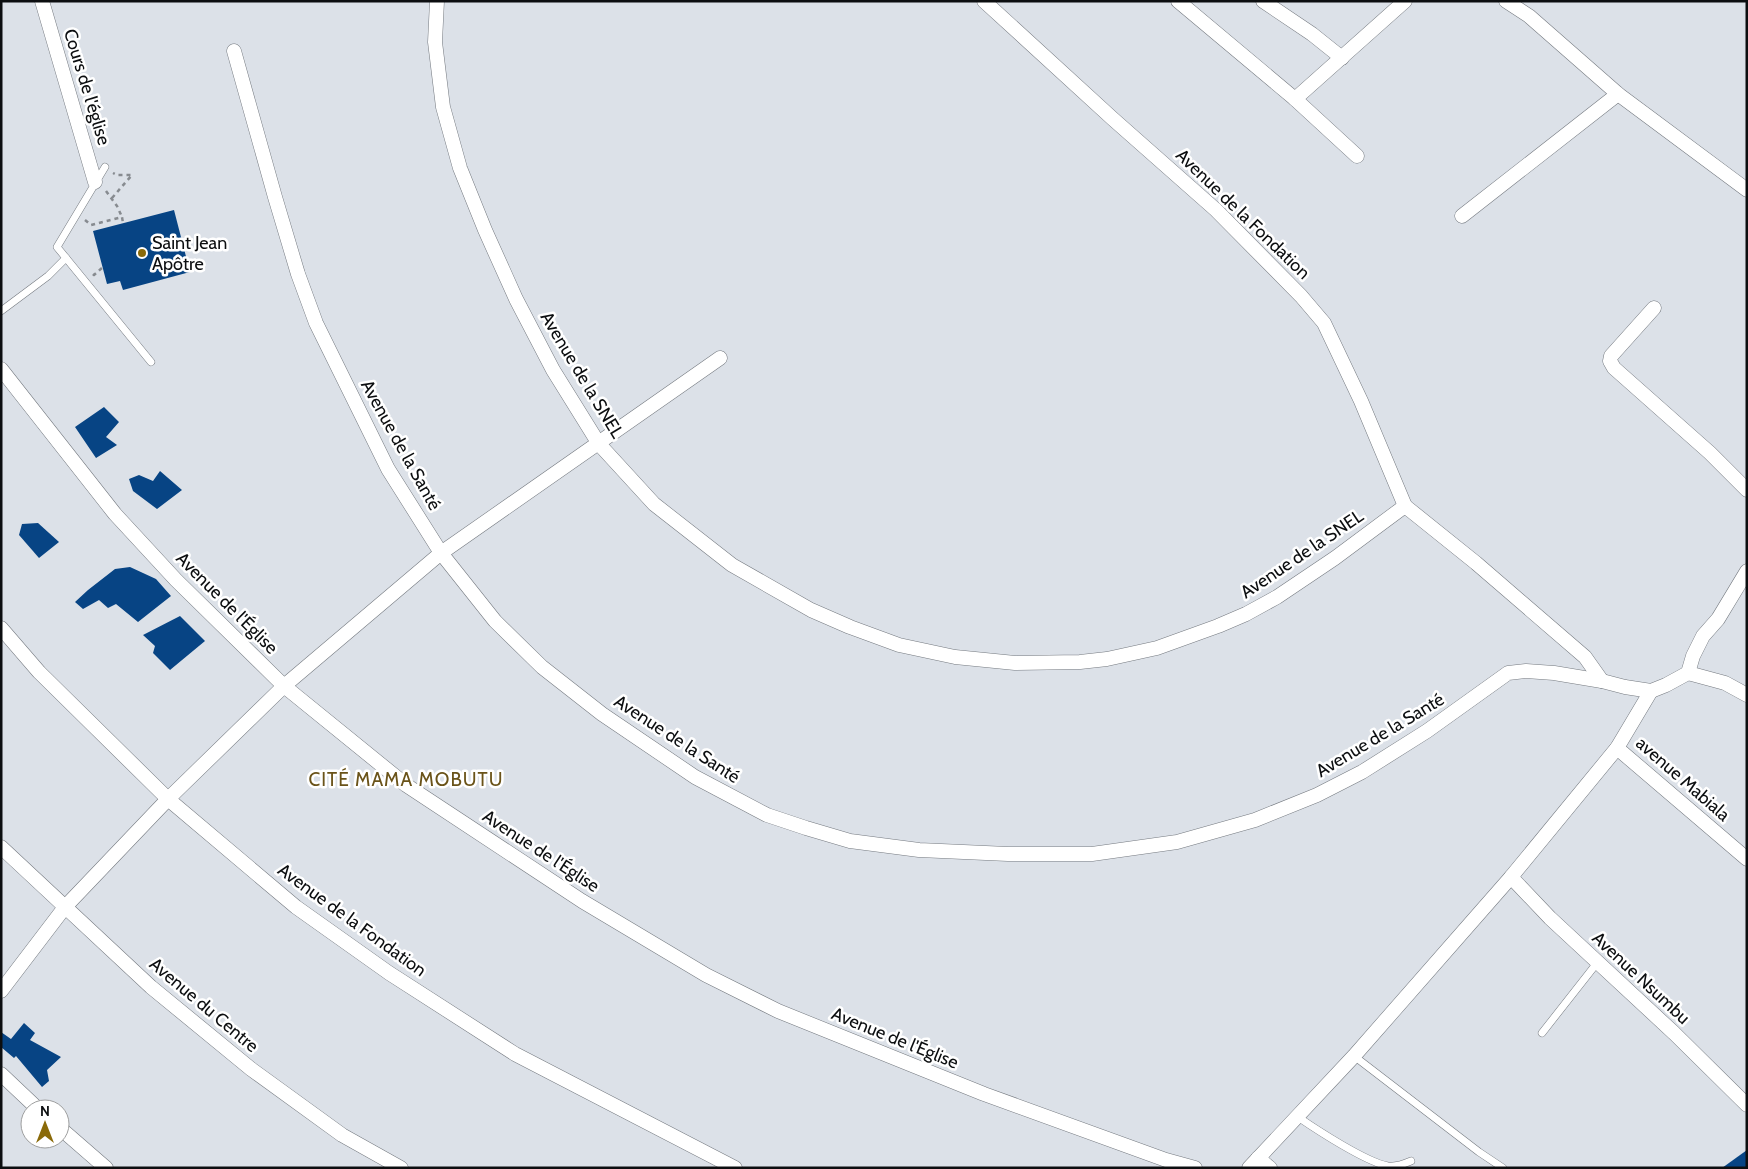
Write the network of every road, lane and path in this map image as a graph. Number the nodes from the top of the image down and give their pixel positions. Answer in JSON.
{"nodes":[{"id":1,"x":42,"y":1,"type":"edge"},
{"id":2,"x":437,"y":1,"type":"edge"},
{"id":3,"x":984,"y":1,"type":"edge"},
{"id":4,"x":1178,"y":1,"type":"edge"},
{"id":5,"x":1263,"y":1,"type":"edge"},
{"id":6,"x":1406,"y":1,"type":"edge"},
{"id":7,"x":1506,"y":1,"type":"edge"},
{"id":8,"x":234,"y":51,"type":"dead end"},
{"id":9,"x":1342,"y":58,"type":"junction"},
{"id":10,"x":1618,"y":94,"type":"junction"},
{"id":11,"x":1295,"y":100,"type":"junction"},
{"id":12,"x":1356,"y":156,"type":"dead end"},
{"id":13,"x":105,"y":167,"type":"joint"},
{"id":14,"x":96,"y":182,"type":"junction"},
{"id":15,"x":1747,"y":190,"type":"edge"},
{"id":16,"x":112,"y":198,"type":"junction"},
{"id":17,"x":1462,"y":216,"type":"dead end"},
{"id":18,"x":122,"y":217,"type":"junction"},
{"id":19,"x":123,"y":223,"type":"dead end"},
{"id":20,"x":81,"y":226,"type":"dead end"},
{"id":21,"x":66,"y":258,"type":"junction"},
{"id":22,"x":1654,"y":308,"type":"dead end"},
{"id":23,"x":1,"y":311,"type":"edge"},
{"id":24,"x":720,"y":358,"type":"dead end"},
{"id":25,"x":151,"y":362,"type":"dead end"},
{"id":26,"x":1,"y":369,"type":"edge"},
{"id":27,"x":599,"y":444,"type":"junction"},
{"id":28,"x":1747,"y":490,"type":"edge"},
{"id":29,"x":1405,"y":506,"type":"junction"},
{"id":30,"x":441,"y":553,"type":"junction"},
{"id":31,"x":1747,"y":571,"type":"edge"},
{"id":32,"x":1,"y":628,"type":"edge"},
{"id":33,"x":1688,"y":673,"type":"junction"},
{"id":34,"x":1602,"y":681,"type":"junction"},
{"id":35,"x":284,"y":686,"type":"junction"},
{"id":36,"x":1651,"y":690,"type":"junction"},
{"id":37,"x":1747,"y":695,"type":"edge"},
{"id":38,"x":1617,"y":748,"type":"junction"},
{"id":39,"x":168,"y":799,"type":"junction"},
{"id":40,"x":1,"y":847,"type":"edge"},
{"id":41,"x":1747,"y":859,"type":"edge"},
{"id":42,"x":1511,"y":877,"type":"junction"},
{"id":43,"x":65,"y":907,"type":"junction"},
{"id":44,"x":1597,"y":963,"type":"junction"},
{"id":45,"x":1,"y":991,"type":"edge"},
{"id":46,"x":1542,"y":1033,"type":"dead end"},
{"id":47,"x":1354,"y":1056,"type":"junction"},
{"id":48,"x":1,"y":1074,"type":"edge"},
{"id":49,"x":27,"y":1099,"type":"edge"},
{"id":50,"x":1747,"y":1105,"type":"edge"},
{"id":51,"x":1298,"y":1117,"type":"junction"},
{"id":52,"x":70,"y":1137,"type":"edge"},
{"id":53,"x":1411,"y":1161,"type":"dead end"},
{"id":54,"x":1254,"y":1163,"type":"edge"},
{"id":55,"x":106,"y":1168,"type":"edge"},
{"id":56,"x":401,"y":1168,"type":"edge"},
{"id":57,"x":735,"y":1168,"type":"edge"},
{"id":58,"x":1195,"y":1168,"type":"edge"},
{"id":59,"x":1270,"y":1168,"type":"edge"},
{"id":60,"x":1503,"y":1168,"type":"edge"}],
"edges":[{"from":1,"to":14,"type":"street","name":"Cours de l'église"},
{"from":2,"to":27,"type":"street","name":"Avenue de la SNEL"},
{"from":3,"to":29,"type":"street","name":"Avenue de la Fondation"},
{"from":4,"to":11,"type":"street"},
{"from":5,"to":9,"type":"street"},
{"from":6,"to":9,"type":"street"},
{"from":7,"to":10,"type":"street"},
{"from":8,"to":30,"type":"street","name":"Avenue de la Santé"},
{"from":9,"to":11,"type":"street"},
{"from":10,"to":15,"type":"street"},
{"from":10,"to":17,"type":"street"},
{"from":11,"to":12,"type":"street"},
{"from":13,"to":14,"type":"lane"},
{"from":13,"to":16,"type":"path"},
{"from":14,"to":16,"type":"path"},
{"from":14,"to":21,"type":"lane"},
{"from":16,"to":18,"type":"path"},
{"from":18,"to":19,"type":"path"},
{"from":18,"to":20,"type":"path"},
{"from":21,"to":23,"type":"lane"},
{"from":21,"to":25,"type":"lane"},
{"from":22,"to":28,"type":"street"},
{"from":24,"to":27,"type":"street"},
{"from":26,"to":35,"type":"street","name":"Avenue de l'Église"},
{"from":27,"to":29,"type":"street","name":"Avenue de la SNEL"},
{"from":27,"to":30,"type":"street"},
{"from":29,"to":34,"type":"street"},
{"from":30,"to":34,"type":"street","name":"Avenue de la Santé"},
{"from":30,"to":35,"type":"street"},
{"from":31,"to":33,"type":"street"},
{"from":32,"to":39,"type":"street","name":"Avenue de la Fondation"},
{"from":33,"to":36,"type":"street"},
{"from":33,"to":37,"type":"street"},
{"from":34,"to":36,"type":"street"},
{"from":35,"to":39,"type":"street"},
{"from":35,"to":58,"type":"street","name":"Avenue de l'Église"},
{"from":36,"to":38,"type":"street"},
{"from":38,"to":41,"type":"street","name":"avenue Mabiala"},
{"from":38,"to":42,"type":"street"},
{"from":39,"to":43,"type":"street"},
{"from":39,"to":57,"type":"street","name":"Avenue de la Fondation"},
{"from":40,"to":43,"type":"street","name":"Avenue du Centre"},
{"from":42,"to":44,"type":"street","name":"Avenue Nsumbu"},
{"from":42,"to":47,"type":"street"},
{"from":43,"to":45,"type":"street"},
{"from":43,"to":56,"type":"street","name":"Avenue du Centre"},
{"from":44,"to":46,"type":"lane"},
{"from":44,"to":50,"type":"street","name":"Avenue Nsumbu"},
{"from":47,"to":51,"type":"street"},
{"from":47,"to":60,"type":"lane"},
{"from":48,"to":49,"type":"street"},
{"from":51,"to":53,"type":"lane"},
{"from":51,"to":54,"type":"street"},
{"from":52,"to":55,"type":"street"},
{"from":54,"to":59,"type":"street"}]}
